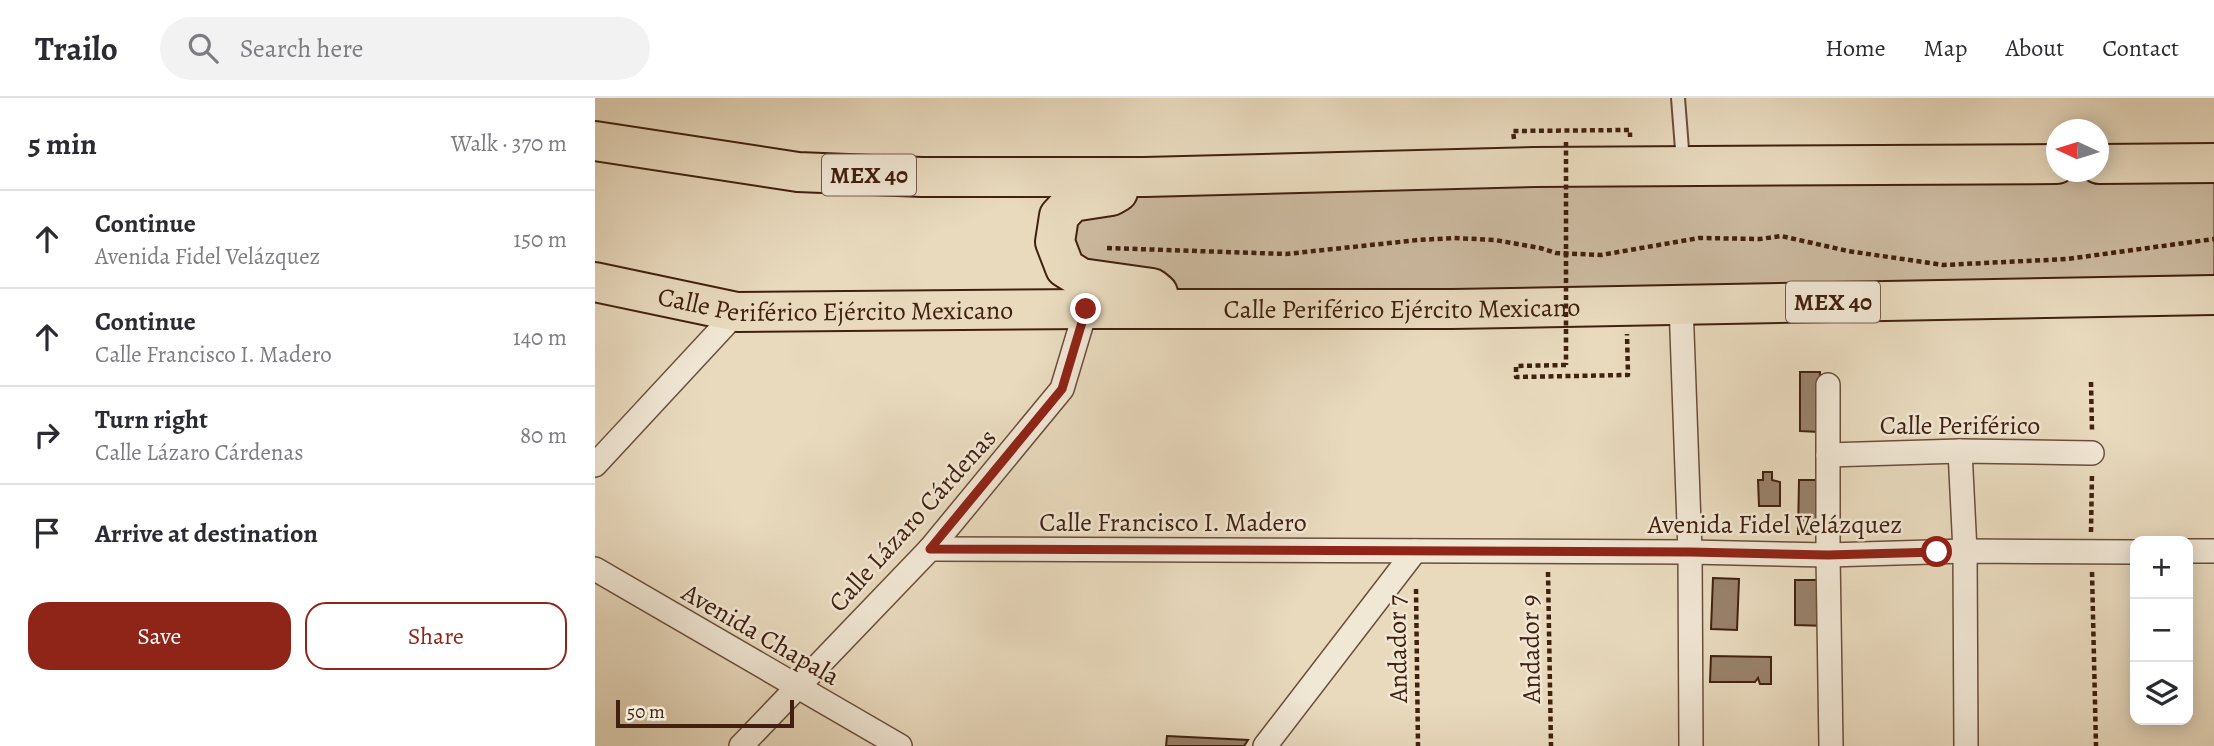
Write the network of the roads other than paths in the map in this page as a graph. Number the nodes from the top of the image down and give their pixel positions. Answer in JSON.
{"nodes":[{"id":1,"x":1678,"y":98,"type":"edge"},
{"id":2,"x":595,"y":141,"type":"edge"},
{"id":3,"x":2214,"y":163,"type":"edge"},
{"id":4,"x":2046,"y":164,"type":"edge"},
{"id":5,"x":2109,"y":164,"type":"edge"},
{"id":6,"x":1683,"y":166,"type":"junction"},
{"id":7,"x":1145,"y":177,"type":"junction"},
{"id":8,"x":595,"y":282,"type":"edge"},
{"id":9,"x":2214,"y":295,"type":"edge"},
{"id":10,"x":1681,"y":304,"type":"junction"},
{"id":11,"x":1086,"y":309,"type":"junction"},
{"id":12,"x":1174,"y":309,"type":"junction"},
{"id":13,"x":737,"y":312,"type":"junction"},
{"id":14,"x":1828,"y":385,"type":"dead end"},
{"id":15,"x":1960,"y":451,"type":"junction"},
{"id":16,"x":2092,"y":453,"type":"dead end"},
{"id":17,"x":1828,"y":455,"type":"junction"},
{"id":18,"x":595,"y":465,"type":"edge"},
{"id":19,"x":930,"y":549,"type":"junction"},
{"id":20,"x":1415,"y":551,"type":"junction"},
{"id":21,"x":1965,"y":551,"type":"junction"},
{"id":22,"x":2193,"y":551,"type":"edge"},
{"id":23,"x":2214,"y":551,"type":"edge"},
{"id":24,"x":1690,"y":552,"type":"junction"},
{"id":25,"x":2130,"y":552,"type":"edge"},
{"id":26,"x":1828,"y":555,"type":"junction"},
{"id":27,"x":595,"y":569,"type":"edge"},
{"id":28,"x":797,"y":687,"type":"junction"},
{"id":29,"x":741,"y":746,"type":"edge"},
{"id":30,"x":900,"y":746,"type":"edge"},
{"id":31,"x":1265,"y":746,"type":"edge"},
{"id":32,"x":1691,"y":746,"type":"edge"},
{"id":33,"x":1831,"y":746,"type":"edge"},
{"id":34,"x":1966,"y":746,"type":"edge"}],
"edges":[{"from":1,"to":6,"type":"lane"},
{"from":2,"to":7,"type":"highway","number":"MEX 40"},
{"from":3,"to":5,"type":"highway"},
{"from":4,"to":6,"type":"highway","number":"MEX 40"},
{"from":6,"to":7,"type":"highway","number":"MEX 40"},
{"from":7,"to":12,"type":"highway"},
{"from":8,"to":13,"type":"highway","name":"Calle Periférico Ejército Mexicano","number":"MEX 40"},
{"from":9,"to":10,"type":"highway","name":"Calle Periférico Ejército Mexicano","number":"MEX 40"},
{"from":10,"to":12,"type":"highway","name":"Calle Periférico Ejército Mexicano","number":"MEX 40"},
{"from":10,"to":24,"type":"street"},
{"from":11,"to":12,"type":"highway","name":"Calle Periférico Ejército Mexicano","number":"MEX 40"},
{"from":11,"to":13,"type":"highway","name":"Calle Periférico Ejército Mexicano","number":"MEX 40"},
{"from":11,"to":19,"type":"street","name":"Calle Lázaro Cárdenas"},
{"from":13,"to":18,"type":"street"},
{"from":14,"to":17,"type":"street"},
{"from":15,"to":16,"type":"street","name":"Calle Periférico"},
{"from":15,"to":17,"type":"street","name":"Calle Periférico"},
{"from":15,"to":21,"type":"street"},
{"from":17,"to":26,"type":"street"},
{"from":19,"to":20,"type":"street","name":"Calle Francisco I. Madero"},
{"from":19,"to":28,"type":"street","name":"Calle Lázaro Cárdenas"},
{"from":20,"to":24,"type":"street","name":"Avenida Fidel Velázquez"},
{"from":20,"to":31,"type":"street"},
{"from":21,"to":25,"type":"street","name":"Avenida Fidel Velázquez"},
{"from":21,"to":26,"type":"street","name":"Avenida Fidel Velázquez"},
{"from":21,"to":34,"type":"street"},
{"from":22,"to":23,"type":"street"},
{"from":24,"to":26,"type":"street","name":"Avenida Fidel Velázquez"},
{"from":24,"to":32,"type":"street"},
{"from":26,"to":33,"type":"street"},
{"from":27,"to":28,"type":"street","name":"Avenida Chapala"},
{"from":28,"to":29,"type":"street","name":"Calle Lázaro Cárdenas"},
{"from":28,"to":30,"type":"street","name":"Avenida Chapala"}]}
